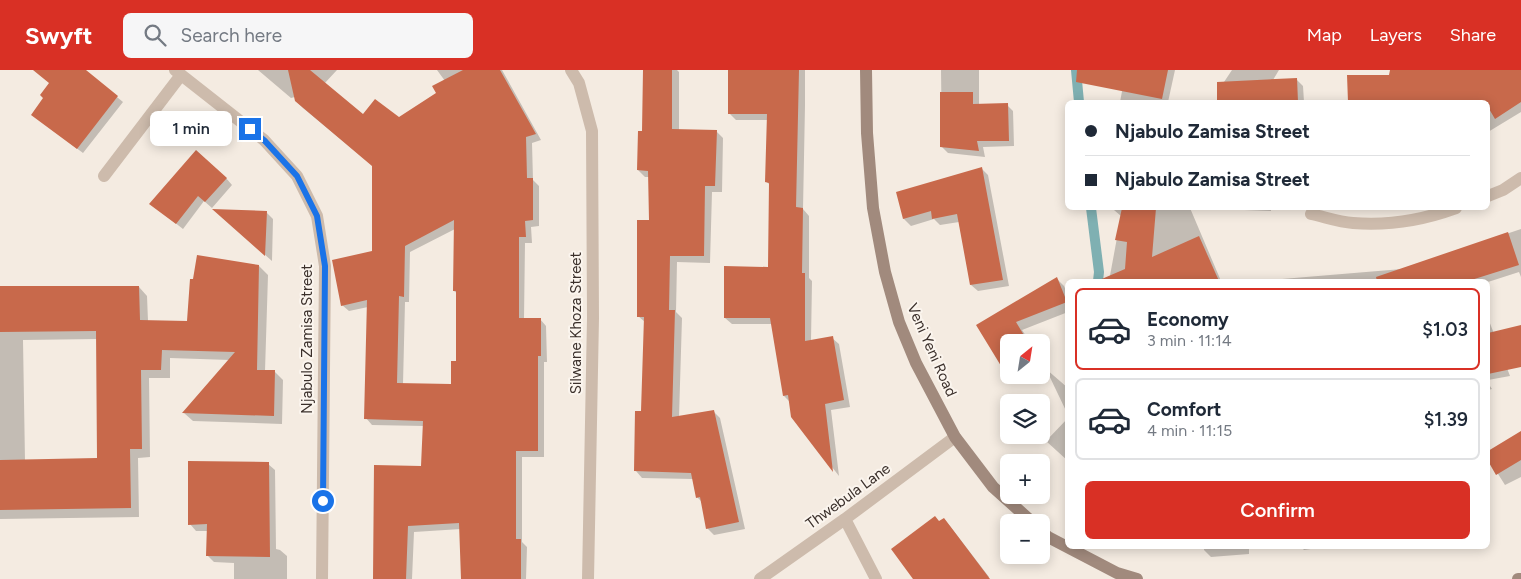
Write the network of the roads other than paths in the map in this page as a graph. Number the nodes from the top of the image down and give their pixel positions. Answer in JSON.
{"nodes":[{"id":1,"x":571,"y":70,"type":"edge"},
{"id":2,"x":866,"y":70,"type":"edge"},
{"id":3,"x":178,"y":72,"type":"edge"},
{"id":4,"x":104,"y":176,"type":"dead end"},
{"id":5,"x":1521,"y":178,"type":"edge"},
{"id":6,"x":1490,"y":195,"type":"edge"},
{"id":7,"x":1451,"y":210,"type":"edge"},
{"id":8,"x":1311,"y":214,"type":"dead end"},
{"id":9,"x":955,"y":437,"type":"junction"},
{"id":10,"x":1023,"y":514,"type":"edge"},
{"id":11,"x":846,"y":519,"type":"junction"},
{"id":12,"x":1050,"y":538,"type":"edge"},
{"id":13,"x":1065,"y":546,"type":"edge"},
{"id":14,"x":1071,"y":549,"type":"edge"},
{"id":15,"x":322,"y":579,"type":"edge"},
{"id":16,"x":588,"y":579,"type":"edge"},
{"id":17,"x":760,"y":579,"type":"edge"},
{"id":18,"x":876,"y":579,"type":"edge"},
{"id":19,"x":1137,"y":579,"type":"edge"}],
"edges":[{"from":1,"to":16,"type":"street","name":"Silwane Khoza Street"},
{"from":2,"to":9,"type":"street","name":"Veni Yeni Road"},
{"from":3,"to":4,"type":"street"},
{"from":3,"to":15,"type":"street","name":"Njabulo Zamisa Street"},
{"from":5,"to":6,"type":"street"},
{"from":7,"to":8,"type":"street"},
{"from":9,"to":10,"type":"street","name":"Veni Yeni Road"},
{"from":9,"to":11,"type":"street","name":"Thwebula Lane"},
{"from":11,"to":17,"type":"street","name":"Thwebula Lane"},
{"from":11,"to":18,"type":"street"},
{"from":12,"to":13,"type":"street"},
{"from":14,"to":19,"type":"street"}]}
